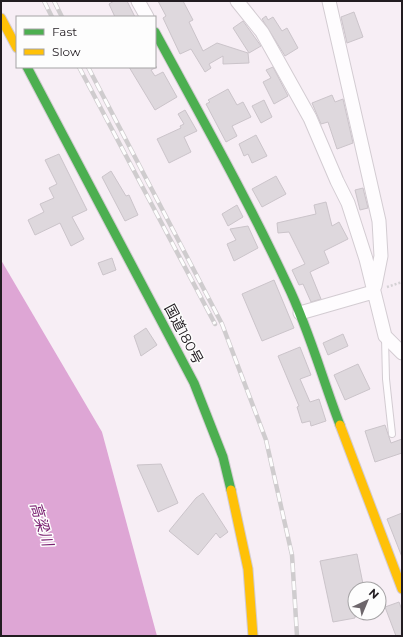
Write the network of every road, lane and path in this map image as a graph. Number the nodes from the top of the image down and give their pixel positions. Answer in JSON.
{"nodes":[{"id":1,"x":138,"y":1,"type":"edge"},
{"id":2,"x":237,"y":1,"type":"edge"},
{"id":3,"x":329,"y":1,"type":"edge"},
{"id":4,"x":146,"y":16,"type":"edge"},
{"id":5,"x":1,"y":18,"type":"edge"},
{"id":6,"x":156,"y":34,"type":"edge"},
{"id":7,"x":16,"y":46,"type":"edge"},
{"id":8,"x":28,"y":68,"type":"edge"},
{"id":9,"x":373,"y":292,"type":"junction"},
{"id":10,"x":300,"y":314,"type":"junction"},
{"id":11,"x":385,"y":336,"type":"junction"},
{"id":12,"x":402,"y":354,"type":"edge"},
{"id":13,"x":392,"y":434,"type":"dead end"},
{"id":14,"x":402,"y":589,"type":"edge"},
{"id":15,"x":252,"y":636,"type":"edge"}],
"edges":[{"from":1,"to":4,"type":"street"},
{"from":2,"to":9,"type":"street"},
{"from":3,"to":9,"type":"street"},
{"from":5,"to":7,"type":"main road"},
{"from":6,"to":10,"type":"main road"},
{"from":8,"to":15,"type":"main road","name":"国道180号"},
{"from":9,"to":10,"type":"street"},
{"from":9,"to":11,"type":"street"},
{"from":10,"to":14,"type":"main road"},
{"from":11,"to":12,"type":"street"},
{"from":11,"to":13,"type":"lane"}]}
